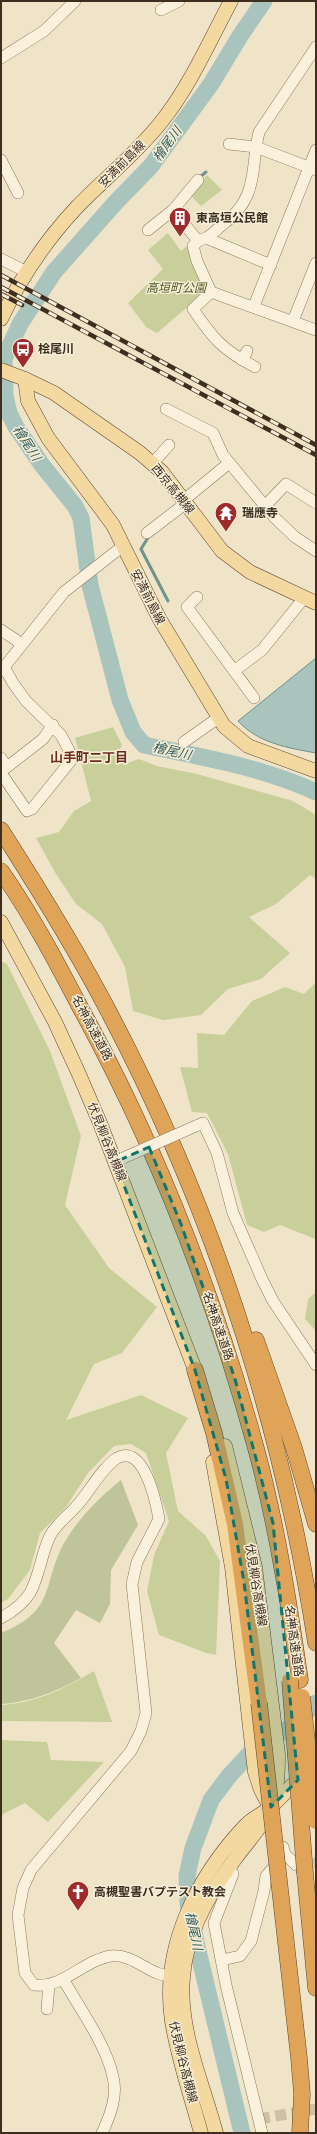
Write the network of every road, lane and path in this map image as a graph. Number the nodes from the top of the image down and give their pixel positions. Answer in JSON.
{"nodes":[{"id":1,"x":179,"y":1,"type":"edge"},
{"id":2,"x":231,"y":1,"type":"edge"},
{"id":3,"x":69,"y":3,"type":"edge"},
{"id":4,"x":161,"y":10,"type":"dead end"},
{"id":5,"x":316,"y":47,"type":"edge"},
{"id":6,"x":1,"y":58,"type":"edge"},
{"id":7,"x":229,"y":144,"type":"dead end"},
{"id":8,"x":256,"y":147,"type":"junction"},
{"id":9,"x":316,"y":150,"type":"edge"},
{"id":10,"x":1,"y":160,"type":"edge"},
{"id":11,"x":313,"y":168,"type":"edge"},
{"id":12,"x":198,"y":180,"type":"dead end"},
{"id":13,"x":18,"y":193,"type":"dead end"},
{"id":14,"x":173,"y":210,"type":"junction"},
{"id":15,"x":148,"y":230,"type":"dead end"},
{"id":16,"x":202,"y":239,"type":"junction"},
{"id":17,"x":1,"y":259,"type":"edge"},
{"id":18,"x":316,"y":263,"type":"edge"},
{"id":19,"x":271,"y":265,"type":"junction"},
{"id":20,"x":27,"y":272,"type":"junction"},
{"id":21,"x":211,"y":292,"type":"junction"},
{"id":22,"x":254,"y":306,"type":"junction"},
{"id":23,"x":1,"y":319,"type":"edge"},
{"id":24,"x":293,"y":321,"type":"junction"},
{"id":25,"x":316,"y":330,"type":"edge"},
{"id":26,"x":255,"y":367,"type":"dead end"},
{"id":27,"x":1,"y":370,"type":"edge"},
{"id":28,"x":21,"y":377,"type":"junction"},
{"id":29,"x":166,"y":409,"type":"dead end"},
{"id":30,"x":169,"y":445,"type":"dead end"},
{"id":31,"x":153,"y":463,"type":"junction"},
{"id":32,"x":229,"y":463,"type":"junction"},
{"id":33,"x":185,"y":502,"type":"junction"},
{"id":34,"x":316,"y":503,"type":"edge"},
{"id":35,"x":265,"y":506,"type":"junction"},
{"id":36,"x":147,"y":533,"type":"dead end"},
{"id":37,"x":123,"y":546,"type":"junction"},
{"id":38,"x":316,"y":552,"type":"edge"},
{"id":39,"x":198,"y":597,"type":"dead end"},
{"id":40,"x":312,"y":600,"type":"edge"},
{"id":41,"x":1,"y":630,"type":"edge"},
{"id":42,"x":22,"y":644,"type":"junction"},
{"id":43,"x":3,"y":669,"type":"edge"},
{"id":44,"x":234,"y":671,"type":"junction"},
{"id":45,"x":254,"y":698,"type":"dead end"},
{"id":46,"x":218,"y":718,"type":"junction"},
{"id":47,"x":53,"y":725,"type":"junction"},
{"id":48,"x":184,"y":742,"type":"dead end"},
{"id":49,"x":3,"y":767,"type":"edge"},
{"id":50,"x":316,"y":771,"type":"edge"},
{"id":51,"x":1,"y":817,"type":"edge"},
{"id":52,"x":1,"y":830,"type":"edge"},
{"id":53,"x":1,"y":871,"type":"edge"},
{"id":54,"x":1,"y":922,"type":"edge"},
{"id":55,"x":119,"y":1160,"type":"junction"},
{"id":56,"x":316,"y":1365,"type":"edge"},
{"id":57,"x":195,"y":1370,"type":"junction"},
{"id":58,"x":316,"y":1524,"type":"edge"},
{"id":59,"x":1,"y":1618,"type":"edge"},
{"id":60,"x":316,"y":1643,"type":"edge"},
{"id":61,"x":295,"y":1681,"type":"junction"},
{"id":62,"x":316,"y":1761,"type":"edge"},
{"id":63,"x":271,"y":1807,"type":"junction"},
{"id":64,"x":316,"y":1821,"type":"edge"},
{"id":65,"x":285,"y":1854,"type":"junction"},
{"id":66,"x":229,"y":1867,"type":"junction"},
{"id":67,"x":301,"y":1869,"type":"junction"},
{"id":68,"x":222,"y":1960,"type":"junction"},
{"id":69,"x":176,"y":1976,"type":"junction"},
{"id":70,"x":63,"y":1979,"type":"junction"},
{"id":71,"x":49,"y":1985,"type":"junction"},
{"id":72,"x":316,"y":1988,"type":"edge"},
{"id":73,"x":47,"y":2009,"type":"dead end"},
{"id":74,"x":102,"y":2133,"type":"edge"},
{"id":75,"x":201,"y":2133,"type":"edge"},
{"id":76,"x":216,"y":2133,"type":"edge"},
{"id":77,"x":262,"y":2133,"type":"edge"},
{"id":78,"x":300,"y":2133,"type":"edge"}],
"edges":[{"from":1,"to":4,"type":"street"},
{"from":2,"to":20,"type":"main road","name":"安満前島線"},
{"from":3,"to":6,"type":"street"},
{"from":5,"to":8,"type":"street"},
{"from":7,"to":8,"type":"street"},
{"from":8,"to":11,"type":"street"},
{"from":8,"to":16,"type":"street"},
{"from":9,"to":11,"type":"street"},
{"from":10,"to":13,"type":"street"},
{"from":11,"to":19,"type":"street"},
{"from":12,"to":14,"type":"street"},
{"from":14,"to":15,"type":"street"},
{"from":14,"to":16,"type":"street"},
{"from":16,"to":19,"type":"street"},
{"from":16,"to":21,"type":"street"},
{"from":17,"to":20,"type":"street"},
{"from":18,"to":24,"type":"street"},
{"from":19,"to":22,"type":"street"},
{"from":20,"to":23,"type":"main road","name":"安満前島線"},
{"from":21,"to":22,"type":"street"},
{"from":21,"to":26,"type":"street"},
{"from":22,"to":24,"type":"street"},
{"from":24,"to":25,"type":"street"},
{"from":27,"to":28,"type":"main road","name":"西京高槻線"},
{"from":28,"to":31,"type":"main road","name":"西京高槻線"},
{"from":28,"to":37,"type":"main road","name":"安満前島線"},
{"from":29,"to":32,"type":"street"},
{"from":30,"to":31,"type":"street"},
{"from":31,"to":33,"type":"main road","name":"西京高槻線"},
{"from":32,"to":33,"type":"street"},
{"from":32,"to":35,"type":"street"},
{"from":33,"to":36,"type":"street"},
{"from":33,"to":40,"type":"main road","name":"西京高槻線"},
{"from":34,"to":35,"type":"street"},
{"from":35,"to":38,"type":"street"},
{"from":37,"to":42,"type":"street"},
{"from":37,"to":46,"type":"main road","name":"安満前島線"},
{"from":39,"to":44,"type":"street"},
{"from":40,"to":44,"type":"street"},
{"from":41,"to":42,"type":"street"},
{"from":42,"to":43,"type":"street"},
{"from":43,"to":47,"type":"street"},
{"from":44,"to":45,"type":"street"},
{"from":46,"to":48,"type":"street"},
{"from":46,"to":50,"type":"main road","name":"安満前島線"},
{"from":47,"to":49,"type":"street"},
{"from":47,"to":49,"type":"street"},
{"from":51,"to":58,"type":"highway"},
{"from":52,"to":60,"type":"highway","name":"名神高速道路"},
{"from":53,"to":61,"type":"highway","name":"名神高速道路"},
{"from":54,"to":55,"type":"main road","name":"伏見柳谷高槻線"},
{"from":55,"to":56,"type":"street","bridge":true},
{"from":55,"to":57,"type":"main road","name":"伏見柳谷高槻線"},
{"from":57,"to":63,"type":"main road","name":"伏見柳谷高槻線"},
{"from":57,"to":63,"type":"main road","name":"伏見柳谷高槻線"},
{"from":57,"to":78,"type":"highway","bridge":true},
{"from":59,"to":71,"type":"street"},
{"from":61,"to":64,"type":"highway","name":"名神高速道路","bridge":true},
{"from":61,"to":67,"type":"highway","bridge":true},
{"from":62,"to":63,"type":"main road","name":"伏見柳谷高槻線"},
{"from":63,"to":65,"type":"street"},
{"from":63,"to":66,"type":"main road","name":"伏見柳谷高槻線"},
{"from":63,"to":69,"type":"main road","name":"伏見柳谷高槻線"},
{"from":65,"to":67,"type":"street"},
{"from":65,"to":68,"type":"street"},
{"from":66,"to":68,"type":"street"},
{"from":66,"to":69,"type":"main road","name":"伏見柳谷高槻線"},
{"from":67,"to":72,"type":"highway"},
{"from":68,"to":77,"type":"street"},
{"from":69,"to":70,"type":"street"},
{"from":69,"to":75,"type":"main road","name":"伏見柳谷高槻線"},
{"from":69,"to":76,"type":"main road","name":"伏見柳谷高槻線"},
{"from":70,"to":71,"type":"street"},
{"from":70,"to":74,"type":"street"},
{"from":71,"to":73,"type":"street"}]}
